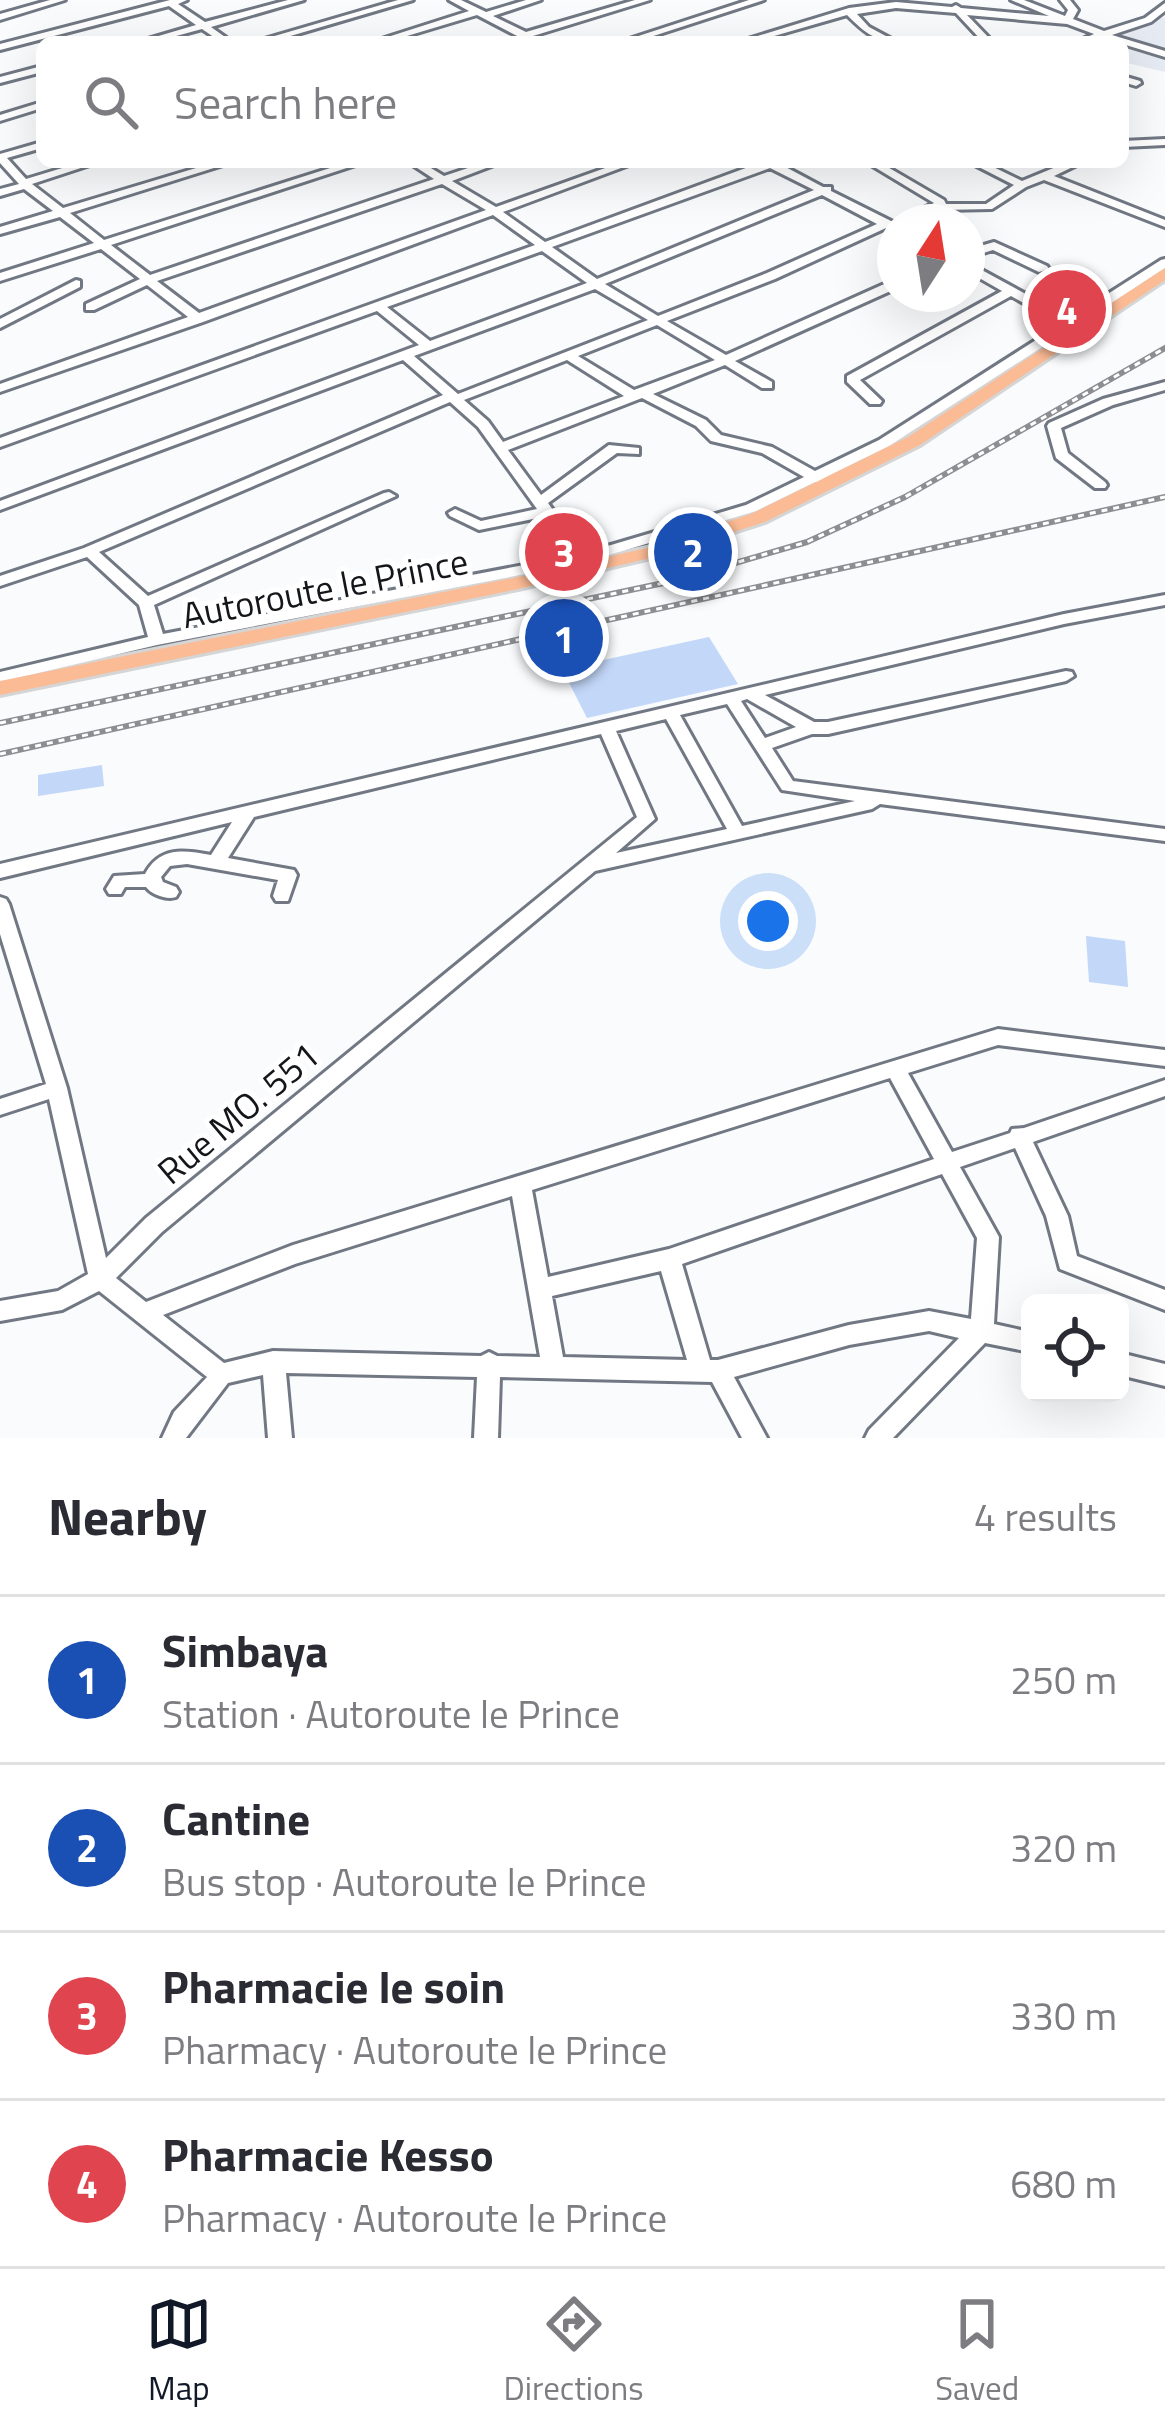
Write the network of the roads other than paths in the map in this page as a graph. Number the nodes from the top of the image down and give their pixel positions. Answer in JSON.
{"nodes":[{"id":1,"x":60,"y":0,"type":"edge"},
{"id":2,"x":299,"y":0,"type":"edge"},
{"id":3,"x":408,"y":0,"type":"edge"},
{"id":4,"x":454,"y":0,"type":"edge"},
{"id":5,"x":536,"y":0,"type":"edge"},
{"id":6,"x":645,"y":0,"type":"edge"},
{"id":7,"x":759,"y":0,"type":"edge"},
{"id":8,"x":1016,"y":0,"type":"edge"},
{"id":9,"x":1065,"y":0,"type":"edge"},
{"id":10,"x":172,"y":1,"type":"edge"},
{"id":11,"x":949,"y":5,"type":"edge"},
{"id":12,"x":1165,"y":6,"type":"edge"},
{"id":13,"x":849,"y":11,"type":"junction"},
{"id":14,"x":479,"y":14,"type":"junction"},
{"id":15,"x":0,"y":17,"type":"edge"},
{"id":16,"x":1067,"y":21,"type":"junction"},
{"id":17,"x":208,"y":24,"type":"junction"},
{"id":18,"x":1100,"y":34,"type":"junction"},
{"id":19,"x":522,"y":35,"type":"junction"},
{"id":20,"x":41,"y":36,"type":"edge"},
{"id":21,"x":164,"y":36,"type":"edge"},
{"id":22,"x":221,"y":36,"type":"edge"},
{"id":23,"x":281,"y":36,"type":"edge"},
{"id":24,"x":399,"y":36,"type":"edge"},
{"id":25,"x":517,"y":36,"type":"edge"},
{"id":26,"x":645,"y":36,"type":"edge"},
{"id":27,"x":764,"y":36,"type":"edge"},
{"id":28,"x":880,"y":36,"type":"edge"},
{"id":29,"x":982,"y":36,"type":"edge"},
{"id":30,"x":1095,"y":36,"type":"edge"},
{"id":31,"x":1106,"y":36,"type":"edge"},
{"id":32,"x":36,"y":37,"type":"edge"},
{"id":33,"x":1129,"y":44,"type":"edge"},
{"id":34,"x":0,"y":47,"type":"edge"},
{"id":35,"x":1165,"y":54,"type":"edge"},
{"id":36,"x":36,"y":71,"type":"edge"},
{"id":37,"x":0,"y":80,"type":"edge"},
{"id":38,"x":36,"y":107,"type":"edge"},
{"id":39,"x":0,"y":118,"type":"edge"},
{"id":40,"x":1129,"y":142,"type":"edge"},
{"id":41,"x":1165,"y":142,"type":"edge"},
{"id":42,"x":36,"y":147,"type":"edge"},
{"id":43,"x":0,"y":157,"type":"edge"},
{"id":44,"x":75,"y":168,"type":"edge"},
{"id":45,"x":208,"y":168,"type":"edge"},
{"id":46,"x":341,"y":168,"type":"edge"},
{"id":47,"x":423,"y":168,"type":"edge"},
{"id":48,"x":479,"y":168,"type":"edge"},
{"id":49,"x":615,"y":168,"type":"edge"},
{"id":50,"x":757,"y":168,"type":"edge"},
{"id":51,"x":781,"y":168,"type":"edge"},
{"id":52,"x":884,"y":168,"type":"edge"},
{"id":53,"x":987,"y":168,"type":"edge"},
{"id":54,"x":1063,"y":168,"type":"edge"},
{"id":55,"x":1044,"y":176,"type":"junction"},
{"id":56,"x":443,"y":180,"type":"junction"},
{"id":57,"x":25,"y":184,"type":"junction"},
{"id":58,"x":1022,"y":185,"type":"junction"},
{"id":59,"x":826,"y":190,"type":"junction"},
{"id":60,"x":0,"y":193,"type":"edge"},
{"id":61,"x":936,"y":204,"type":"edge"},
{"id":62,"x":985,"y":207,"type":"edge"},
{"id":63,"x":493,"y":210,"type":"junction"},
{"id":64,"x":63,"y":212,"type":"junction"},
{"id":65,"x":877,"y":217,"type":"edge"},
{"id":66,"x":1165,"y":224,"type":"edge"},
{"id":67,"x":0,"y":231,"type":"edge"},
{"id":68,"x":877,"y":232,"type":"edge"},
{"id":69,"x":106,"y":244,"type":"junction"},
{"id":70,"x":540,"y":247,"type":"junction"},
{"id":71,"x":985,"y":249,"type":"edge"},
{"id":72,"x":1165,"y":263,"type":"edge"},
{"id":73,"x":1043,"y":269,"type":"dead end"},
{"id":74,"x":1165,"y":273,"type":"edge"},
{"id":75,"x":985,"y":276,"type":"edge"},
{"id":76,"x":0,"y":278,"type":"edge"},
{"id":77,"x":150,"y":279,"type":"junction"},
{"id":78,"x":76,"y":284,"type":"dead end"},
{"id":79,"x":596,"y":284,"type":"junction"},
{"id":80,"x":1165,"y":288,"type":"edge"},
{"id":81,"x":1012,"y":290,"type":"junction"},
{"id":82,"x":877,"y":292,"type":"edge"},
{"id":83,"x":377,"y":305,"type":"junction"},
{"id":84,"x":90,"y":308,"type":"dead end"},
{"id":85,"x":652,"y":318,"type":"junction"},
{"id":86,"x":200,"y":319,"type":"junction"},
{"id":87,"x":0,"y":324,"type":"edge"},
{"id":88,"x":1075,"y":327,"type":"junction"},
{"id":89,"x":428,"y":346,"type":"junction"},
{"id":90,"x":406,"y":356,"type":"junction"},
{"id":91,"x":571,"y":356,"type":"junction"},
{"id":92,"x":728,"y":359,"type":"junction"},
{"id":93,"x":767,"y":385,"type":"dead end"},
{"id":94,"x":1165,"y":386,"type":"edge"},
{"id":95,"x":0,"y":388,"type":"edge"},
{"id":96,"x":635,"y":394,"type":"junction"},
{"id":97,"x":455,"y":398,"type":"junction"},
{"id":98,"x":875,"y":401,"type":"dead end"},
{"id":99,"x":0,"y":443,"type":"edge"},
{"id":100,"x":500,"y":448,"type":"junction"},
{"id":101,"x":634,"y":451,"type":"dead end"},
{"id":102,"x":818,"y":479,"type":"junction"},
{"id":103,"x":1100,"y":484,"type":"dead end"},
{"id":104,"x":389,"y":496,"type":"dead end"},
{"id":105,"x":0,"y":506,"type":"edge"},
{"id":106,"x":543,"y":508,"type":"junction"},
{"id":107,"x":455,"y":514,"type":"dead end"},
{"id":108,"x":88,"y":551,"type":"junction"},
{"id":109,"x":583,"y":563,"type":"junction"},
{"id":110,"x":4,"y":573,"type":"edge"},
{"id":111,"x":1165,"y":600,"type":"edge"},
{"id":112,"x":146,"y":603,"type":"junction"},
{"id":113,"x":376,"y":607,"type":"junction"},
{"id":114,"x":157,"y":640,"type":"junction"},
{"id":115,"x":1066,"y":676,"type":"dead end"},
{"id":116,"x":0,"y":677,"type":"edge"},
{"id":117,"x":0,"y":688,"type":"edge"},
{"id":118,"x":752,"y":695,"type":"junction"},
{"id":119,"x":0,"y":700,"type":"edge"},
{"id":120,"x":732,"y":700,"type":"junction"},
{"id":121,"x":672,"y":715,"type":"junction"},
{"id":122,"x":608,"y":728,"type":"junction"},
{"id":123,"x":811,"y":728,"type":"junction"},
{"id":124,"x":763,"y":745,"type":"junction"},
{"id":125,"x":788,"y":786,"type":"junction"},
{"id":126,"x":893,"y":799,"type":"junction"},
{"id":127,"x":248,"y":812,"type":"junction"},
{"id":128,"x":806,"y":815,"type":"junction"},
{"id":129,"x":646,"y":819,"type":"junction"},
{"id":130,"x":737,"y":832,"type":"junction"},
{"id":131,"x":1165,"y":835,"type":"edge"},
{"id":132,"x":662,"y":851,"type":"junction"},
{"id":133,"x":215,"y":862,"type":"junction"},
{"id":134,"x":586,"y":866,"type":"junction"},
{"id":135,"x":0,"y":871,"type":"edge"},
{"id":136,"x":153,"y":880,"type":"junction"},
{"id":137,"x":115,"y":890,"type":"dead end"},
{"id":138,"x":170,"y":892,"type":"dead end"},
{"id":139,"x":282,"y":896,"type":"dead end"},
{"id":140,"x":0,"y":904,"type":"edge"},
{"id":141,"x":1165,"y":1058,"type":"edge"},
{"id":142,"x":894,"y":1066,"type":"junction"},
{"id":143,"x":57,"y":1088,"type":"junction"},
{"id":144,"x":1165,"y":1088,"type":"edge"},
{"id":145,"x":0,"y":1107,"type":"edge"},
{"id":146,"x":1019,"y":1135,"type":"junction"},
{"id":147,"x":949,"y":1160,"type":"junction"},
{"id":148,"x":521,"y":1187,"type":"junction"},
{"id":149,"x":669,"y":1259,"type":"junction"},
{"id":150,"x":100,"y":1279,"type":"junction"},
{"id":151,"x":539,"y":1289,"type":"junction"},
{"id":152,"x":1165,"y":1300,"type":"edge"},
{"id":153,"x":0,"y":1311,"type":"edge"},
{"id":154,"x":142,"y":1313,"type":"junction"},
{"id":155,"x":982,"y":1330,"type":"junction"},
{"id":156,"x":1021,"y":1340,"type":"edge"},
{"id":157,"x":273,"y":1362,"type":"junction"},
{"id":158,"x":490,"y":1363,"type":"junction"},
{"id":159,"x":553,"y":1364,"type":"junction"},
{"id":160,"x":1129,"y":1366,"type":"edge"},
{"id":161,"x":710,"y":1371,"type":"junction"},
{"id":162,"x":221,"y":1374,"type":"junction"},
{"id":163,"x":1165,"y":1375,"type":"edge"},
{"id":164,"x":174,"y":1438,"type":"edge"},
{"id":165,"x":280,"y":1438,"type":"edge"},
{"id":166,"x":486,"y":1438,"type":"edge"},
{"id":167,"x":755,"y":1438,"type":"edge"},
{"id":168,"x":877,"y":1438,"type":"edge"}],
"edges":[{"from":1,"to":15,"type":"street"},
{"from":2,"to":17,"type":"street"},
{"from":3,"to":23,"type":"street"},
{"from":4,"to":14,"type":"street"},
{"from":5,"to":14,"type":"street"},
{"from":6,"to":19,"type":"street"},
{"from":7,"to":26,"type":"street"},
{"from":8,"to":16,"type":"street"},
{"from":9,"to":16,"type":"street"},
{"from":10,"to":17,"type":"street"},
{"from":10,"to":20,"type":"street"},
{"from":11,"to":13,"type":"street"},
{"from":11,"to":16,"type":"street"},
{"from":11,"to":29,"type":"street"},
{"from":12,"to":18,"type":"street"},
{"from":13,"to":27,"type":"street"},
{"from":13,"to":28,"type":"street"},
{"from":14,"to":19,"type":"street"},
{"from":14,"to":24,"type":"street"},
{"from":16,"to":18,"type":"street"},
{"from":17,"to":21,"type":"street"},
{"from":17,"to":22,"type":"street"},
{"from":18,"to":30,"type":"street"},
{"from":18,"to":31,"type":"street"},
{"from":19,"to":25,"type":"street"},
{"from":32,"to":34,"type":"street"},
{"from":33,"to":35,"type":"street"},
{"from":36,"to":37,"type":"street"},
{"from":38,"to":39,"type":"street"},
{"from":40,"to":41,"type":"street"},
{"from":42,"to":43,"type":"street"},
{"from":43,"to":57,"type":"street"},
{"from":44,"to":57,"type":"street"},
{"from":45,"to":64,"type":"street"},
{"from":46,"to":69,"type":"street"},
{"from":47,"to":56,"type":"street"},
{"from":48,"to":56,"type":"street"},
{"from":49,"to":63,"type":"street"},
{"from":50,"to":70,"type":"street"},
{"from":51,"to":59,"type":"street"},
{"from":52,"to":61,"type":"street"},
{"from":53,"to":58,"type":"street"},
{"from":54,"to":55,"type":"street"},
{"from":55,"to":58,"type":"street"},
{"from":55,"to":66,"type":"street"},
{"from":56,"to":63,"type":"street"},
{"from":56,"to":77,"type":"street"},
{"from":57,"to":60,"type":"street"},
{"from":57,"to":64,"type":"street"},
{"from":58,"to":62,"type":"street"},
{"from":59,"to":65,"type":"street"},
{"from":59,"to":79,"type":"street"},
{"from":63,"to":70,"type":"street"},
{"from":63,"to":86,"type":"street"},
{"from":64,"to":67,"type":"street"},
{"from":64,"to":69,"type":"street"},
{"from":68,"to":85,"type":"street"},
{"from":69,"to":76,"type":"street"},
{"from":69,"to":77,"type":"street"},
{"from":70,"to":79,"type":"street"},
{"from":70,"to":83,"type":"street"},
{"from":71,"to":73,"type":"street"},
{"from":72,"to":88,"type":"street"},
{"from":74,"to":88,"type":"main road","name":"Autoroute le Prince"},
{"from":75,"to":81,"type":"street"},
{"from":77,"to":84,"type":"street"},
{"from":77,"to":86,"type":"street"},
{"from":78,"to":87,"type":"street"},
{"from":79,"to":85,"type":"street"},
{"from":79,"to":89,"type":"street"},
{"from":80,"to":119,"type":"main road","name":"Autoroute le Prince"},
{"from":81,"to":88,"type":"street"},
{"from":81,"to":98,"type":"street"},
{"from":82,"to":92,"type":"street"},
{"from":83,"to":89,"type":"street"},
{"from":83,"to":99,"type":"street"},
{"from":85,"to":91,"type":"street"},
{"from":85,"to":92,"type":"street"},
{"from":86,"to":95,"type":"street"},
{"from":88,"to":102,"type":"street"},
{"from":88,"to":109,"type":"main road","name":"Autoroute le Prince"},
{"from":89,"to":90,"type":"street"},
{"from":90,"to":97,"type":"street"},
{"from":90,"to":105,"type":"street"},
{"from":91,"to":96,"type":"street"},
{"from":91,"to":97,"type":"street"},
{"from":92,"to":93,"type":"street"},
{"from":92,"to":96,"type":"street"},
{"from":94,"to":103,"type":"street"},
{"from":96,"to":100,"type":"street"},
{"from":96,"to":102,"type":"street"},
{"from":97,"to":100,"type":"street"},
{"from":97,"to":108,"type":"street"},
{"from":100,"to":106,"type":"street"},
{"from":101,"to":106,"type":"street"},
{"from":102,"to":109,"type":"street"},
{"from":104,"to":112,"type":"street"},
{"from":106,"to":107,"type":"street"},
{"from":106,"to":109,"type":"street"},
{"from":108,"to":110,"type":"street"},
{"from":108,"to":112,"type":"street"},
{"from":109,"to":113,"type":"main road","name":"Autoroute le Prince"},
{"from":111,"to":118,"type":"street"},
{"from":112,"to":114,"type":"street"},
{"from":113,"to":114,"type":"street"},
{"from":113,"to":117,"type":"main road","name":"Autoroute le Prince"},
{"from":114,"to":116,"type":"street"},
{"from":115,"to":123,"type":"street"},
{"from":118,"to":120,"type":"street"},
{"from":118,"to":123,"type":"street"},
{"from":120,"to":121,"type":"street"},
{"from":120,"to":124,"type":"street"},
{"from":121,"to":122,"type":"street"},
{"from":121,"to":130,"type":"street"},
{"from":122,"to":127,"type":"street"},
{"from":122,"to":129,"type":"street"},
{"from":123,"to":124,"type":"street"},
{"from":124,"to":125,"type":"street"},
{"from":125,"to":126,"type":"street"},
{"from":125,"to":128,"type":"street"},
{"from":126,"to":128,"type":"street"},
{"from":126,"to":131,"type":"street"},
{"from":127,"to":133,"type":"street"},
{"from":127,"to":135,"type":"street"},
{"from":128,"to":130,"type":"street"},
{"from":129,"to":132,"type":"street"},
{"from":129,"to":134,"type":"street","name":"Rue MO. 551"},
{"from":130,"to":132,"type":"street"},
{"from":132,"to":134,"type":"street"},
{"from":133,"to":136,"type":"street"},
{"from":133,"to":139,"type":"street"},
{"from":134,"to":150,"type":"street","name":"Rue MO. 551"},
{"from":136,"to":137,"type":"street"},
{"from":136,"to":138,"type":"street"},
{"from":140,"to":143,"type":"street"},
{"from":141,"to":142,"type":"street"},
{"from":142,"to":147,"type":"street"},
{"from":142,"to":148,"type":"street"},
{"from":143,"to":145,"type":"street"},
{"from":143,"to":150,"type":"street"},
{"from":144,"to":146,"type":"street"},
{"from":146,"to":147,"type":"street"},
{"from":146,"to":152,"type":"street"},
{"from":147,"to":149,"type":"street"},
{"from":147,"to":155,"type":"street"},
{"from":148,"to":151,"type":"street"},
{"from":148,"to":154,"type":"street"},
{"from":149,"to":151,"type":"street"},
{"from":149,"to":161,"type":"street"},
{"from":150,"to":153,"type":"street"},
{"from":150,"to":154,"type":"street"},
{"from":151,"to":159,"type":"street"},
{"from":154,"to":162,"type":"street"},
{"from":155,"to":156,"type":"street"},
{"from":155,"to":161,"type":"street"},
{"from":155,"to":168,"type":"street"},
{"from":157,"to":158,"type":"street"},
{"from":157,"to":162,"type":"street"},
{"from":157,"to":165,"type":"street"},
{"from":158,"to":159,"type":"street"},
{"from":158,"to":166,"type":"street"},
{"from":159,"to":161,"type":"street"},
{"from":160,"to":163,"type":"street"},
{"from":161,"to":167,"type":"street"},
{"from":162,"to":164,"type":"street"}]}
